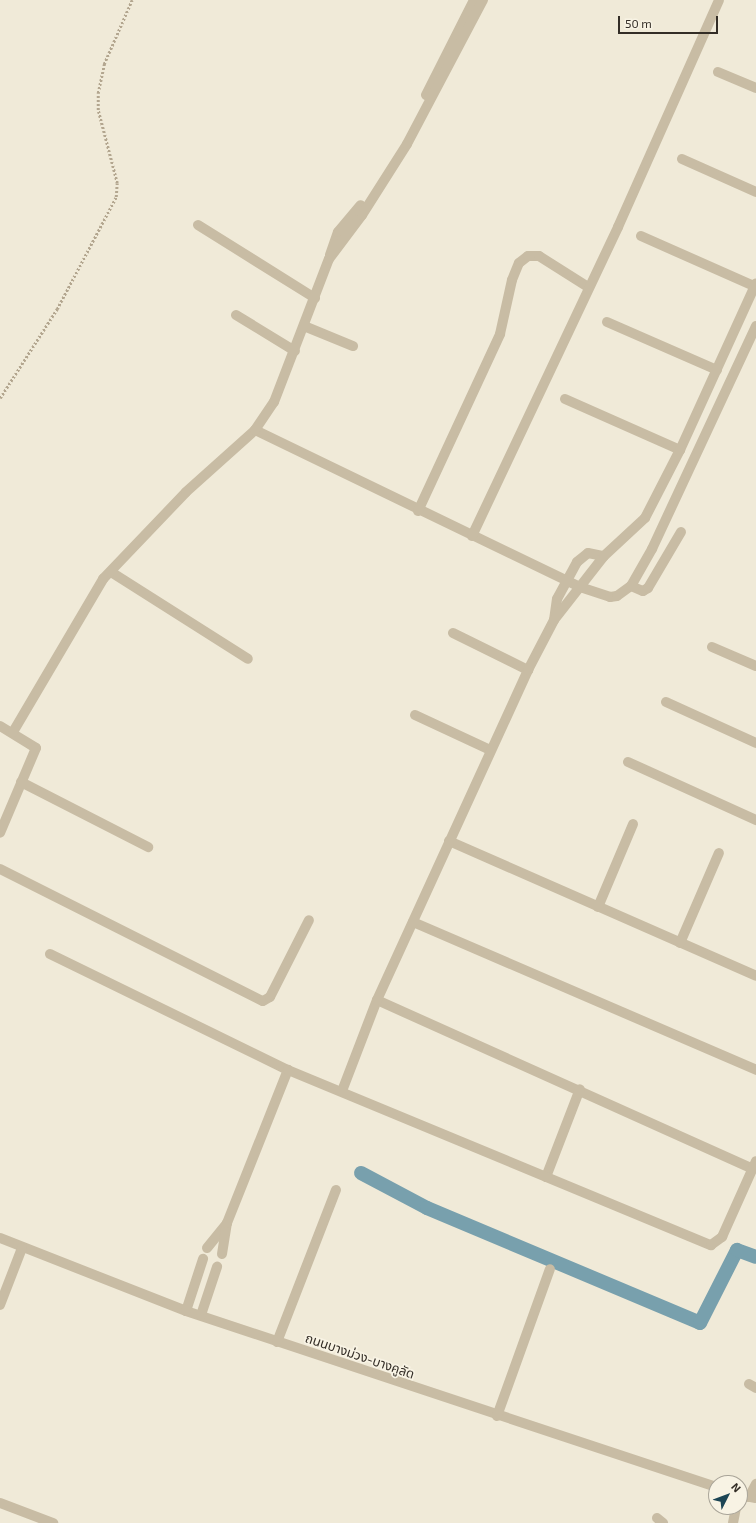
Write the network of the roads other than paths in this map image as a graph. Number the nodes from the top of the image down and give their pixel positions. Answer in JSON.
{"nodes":[{"id":1,"x":474,"y":0,"type":"edge"},
{"id":2,"x":483,"y":0,"type":"edge"},
{"id":3,"x":719,"y":0,"type":"edge"},
{"id":4,"x":718,"y":72,"type":"dead end"},
{"id":5,"x":756,"y":88,"type":"edge"},
{"id":6,"x":682,"y":159,"type":"dead end"},
{"id":7,"x":756,"y":192,"type":"edge"},
{"id":8,"x":198,"y":225,"type":"dead end"},
{"id":9,"x":641,"y":236,"type":"dead end"},
{"id":10,"x":329,"y":259,"type":"junction"},
{"id":11,"x":755,"y":284,"type":"edge"},
{"id":12,"x":588,"y":287,"type":"junction"},
{"id":13,"x":315,"y":298,"type":"junction"},
{"id":14,"x":236,"y":315,"type":"dead end"},
{"id":15,"x":607,"y":322,"type":"dead end"},
{"id":16,"x":304,"y":326,"type":"junction"},
{"id":17,"x":756,"y":326,"type":"edge"},
{"id":18,"x":353,"y":346,"type":"dead end"},
{"id":19,"x":295,"y":351,"type":"junction"},
{"id":20,"x":717,"y":370,"type":"junction"},
{"id":21,"x":565,"y":399,"type":"dead end"},
{"id":22,"x":255,"y":430,"type":"junction"},
{"id":23,"x":680,"y":450,"type":"junction"},
{"id":24,"x":418,"y":511,"type":"junction"},
{"id":25,"x":681,"y":532,"type":"dead end"},
{"id":26,"x":472,"y":536,"type":"junction"},
{"id":27,"x":604,"y":556,"type":"junction"},
{"id":28,"x":111,"y":572,"type":"junction"},
{"id":29,"x":565,"y":580,"type":"junction"},
{"id":30,"x":631,"y":586,"type":"junction"},
{"id":31,"x":580,"y":587,"type":"junction"},
{"id":32,"x":554,"y":620,"type":"junction"},
{"id":33,"x":453,"y":633,"type":"dead end"},
{"id":34,"x":712,"y":647,"type":"dead end"},
{"id":35,"x":248,"y":659,"type":"dead end"},
{"id":36,"x":756,"y":666,"type":"edge"},
{"id":37,"x":528,"y":670,"type":"junction"},
{"id":38,"x":666,"y":702,"type":"dead end"},
{"id":39,"x":415,"y":715,"type":"dead end"},
{"id":40,"x":0,"y":726,"type":"edge"},
{"id":41,"x":13,"y":732,"type":"junction"},
{"id":42,"x":756,"y":743,"type":"edge"},
{"id":43,"x":490,"y":750,"type":"junction"},
{"id":44,"x":628,"y":762,"type":"dead end"},
{"id":45,"x":21,"y":782,"type":"junction"},
{"id":46,"x":756,"y":820,"type":"edge"},
{"id":47,"x":633,"y":824,"type":"dead end"},
{"id":48,"x":0,"y":833,"type":"edge"},
{"id":49,"x":449,"y":841,"type":"junction"},
{"id":50,"x":148,"y":847,"type":"dead end"},
{"id":51,"x":719,"y":853,"type":"dead end"},
{"id":52,"x":0,"y":869,"type":"edge"},
{"id":53,"x":598,"y":907,"type":"junction"},
{"id":54,"x":310,"y":920,"type":"dead end"},
{"id":55,"x":413,"y":922,"type":"junction"},
{"id":56,"x":680,"y":943,"type":"junction"},
{"id":57,"x":50,"y":954,"type":"dead end"},
{"id":58,"x":756,"y":976,"type":"edge"},
{"id":59,"x":377,"y":1000,"type":"junction"},
{"id":60,"x":288,"y":1070,"type":"junction"},
{"id":61,"x":756,"y":1070,"type":"edge"},
{"id":62,"x":580,"y":1089,"type":"junction"},
{"id":63,"x":342,"y":1090,"type":"junction"},
{"id":64,"x":754,"y":1165,"type":"edge"},
{"id":65,"x":546,"y":1177,"type":"junction"},
{"id":66,"x":336,"y":1190,"type":"dead end"},
{"id":67,"x":227,"y":1223,"type":"junction"},
{"id":68,"x":0,"y":1238,"type":"edge"},
{"id":69,"x":22,"y":1248,"type":"junction"},
{"id":70,"x":207,"y":1248,"type":"dead end"},
{"id":71,"x":222,"y":1254,"type":"dead end"},
{"id":72,"x":203,"y":1259,"type":"dead end"},
{"id":73,"x":217,"y":1267,"type":"dead end"},
{"id":74,"x":550,"y":1269,"type":"dead end"},
{"id":75,"x":0,"y":1305,"type":"edge"},
{"id":76,"x":186,"y":1311,"type":"junction"},
{"id":77,"x":201,"y":1315,"type":"junction"},
{"id":78,"x":278,"y":1342,"type":"junction"},
{"id":79,"x":497,"y":1416,"type":"junction"},
{"id":80,"x":708,"y":1484,"type":"edge"},
{"id":81,"x":756,"y":1484,"type":"edge"},
{"id":82,"x":748,"y":1497,"type":"edge"},
{"id":83,"x":0,"y":1503,"type":"edge"},
{"id":84,"x":53,"y":1523,"type":"edge"}],
"edges":[{"from":1,"to":10,"type":"street"},
{"from":2,"to":10,"type":"street"},
{"from":3,"to":12,"type":"street"},
{"from":4,"to":5,"type":"street"},
{"from":6,"to":7,"type":"street"},
{"from":8,"to":13,"type":"street"},
{"from":9,"to":11,"type":"street"},
{"from":10,"to":13,"type":"street"},
{"from":11,"to":20,"type":"street"},
{"from":12,"to":24,"type":"street"},
{"from":12,"to":26,"type":"street"},
{"from":13,"to":16,"type":"street"},
{"from":14,"to":19,"type":"street"},
{"from":15,"to":20,"type":"street"},
{"from":16,"to":18,"type":"street"},
{"from":16,"to":19,"type":"street"},
{"from":17,"to":30,"type":"street"},
{"from":19,"to":22,"type":"street"},
{"from":20,"to":23,"type":"street"},
{"from":21,"to":23,"type":"street"},
{"from":22,"to":24,"type":"street"},
{"from":22,"to":28,"type":"street"},
{"from":23,"to":27,"type":"street"},
{"from":24,"to":26,"type":"street"},
{"from":25,"to":30,"type":"street"},
{"from":26,"to":29,"type":"street"},
{"from":27,"to":29,"type":"street"},
{"from":27,"to":31,"type":"street"},
{"from":28,"to":35,"type":"street"},
{"from":28,"to":41,"type":"street"},
{"from":29,"to":31,"type":"street"},
{"from":29,"to":32,"type":"street"},
{"from":30,"to":31,"type":"street"},
{"from":31,"to":32,"type":"street"},
{"from":32,"to":37,"type":"street"},
{"from":33,"to":37,"type":"street"},
{"from":34,"to":36,"type":"street"},
{"from":37,"to":43,"type":"street"},
{"from":38,"to":42,"type":"street"},
{"from":39,"to":43,"type":"street"},
{"from":40,"to":41,"type":"street"},
{"from":41,"to":45,"type":"street"},
{"from":43,"to":49,"type":"street"},
{"from":44,"to":46,"type":"street"},
{"from":45,"to":48,"type":"street"},
{"from":45,"to":50,"type":"street"},
{"from":47,"to":53,"type":"street"},
{"from":49,"to":53,"type":"street"},
{"from":49,"to":55,"type":"street"},
{"from":51,"to":56,"type":"street"},
{"from":52,"to":54,"type":"street"},
{"from":53,"to":56,"type":"street"},
{"from":55,"to":59,"type":"street"},
{"from":55,"to":61,"type":"street"},
{"from":56,"to":58,"type":"street"},
{"from":57,"to":60,"type":"street"},
{"from":59,"to":62,"type":"street"},
{"from":59,"to":63,"type":"street"},
{"from":60,"to":63,"type":"street"},
{"from":60,"to":67,"type":"street"},
{"from":62,"to":64,"type":"street"},
{"from":62,"to":65,"type":"street"},
{"from":63,"to":65,"type":"street"},
{"from":64,"to":65,"type":"street"},
{"from":66,"to":78,"type":"street"},
{"from":67,"to":70,"type":"street"},
{"from":67,"to":71,"type":"street"},
{"from":68,"to":69,"type":"street","name":"ถนนบางม่วง-บางคูลัด"},
{"from":69,"to":75,"type":"street"},
{"from":69,"to":76,"type":"street","name":"ถนนบางม่วง-บางคูลัด"},
{"from":72,"to":76,"type":"street"},
{"from":73,"to":77,"type":"street"},
{"from":74,"to":79,"type":"street"},
{"from":76,"to":77,"type":"street","name":"ถนนบางม่วง-บางคูลัด"},
{"from":77,"to":78,"type":"street","name":"ถนนบางม่วง-บางคูลัด"},
{"from":78,"to":79,"type":"street","name":"ถนนบางม่วง-บางคูลัด"},
{"from":79,"to":80,"type":"street","name":"ถนนบางม่วง-บางคูลัด"},
{"from":81,"to":82,"type":"street"},
{"from":83,"to":84,"type":"street"}]}
